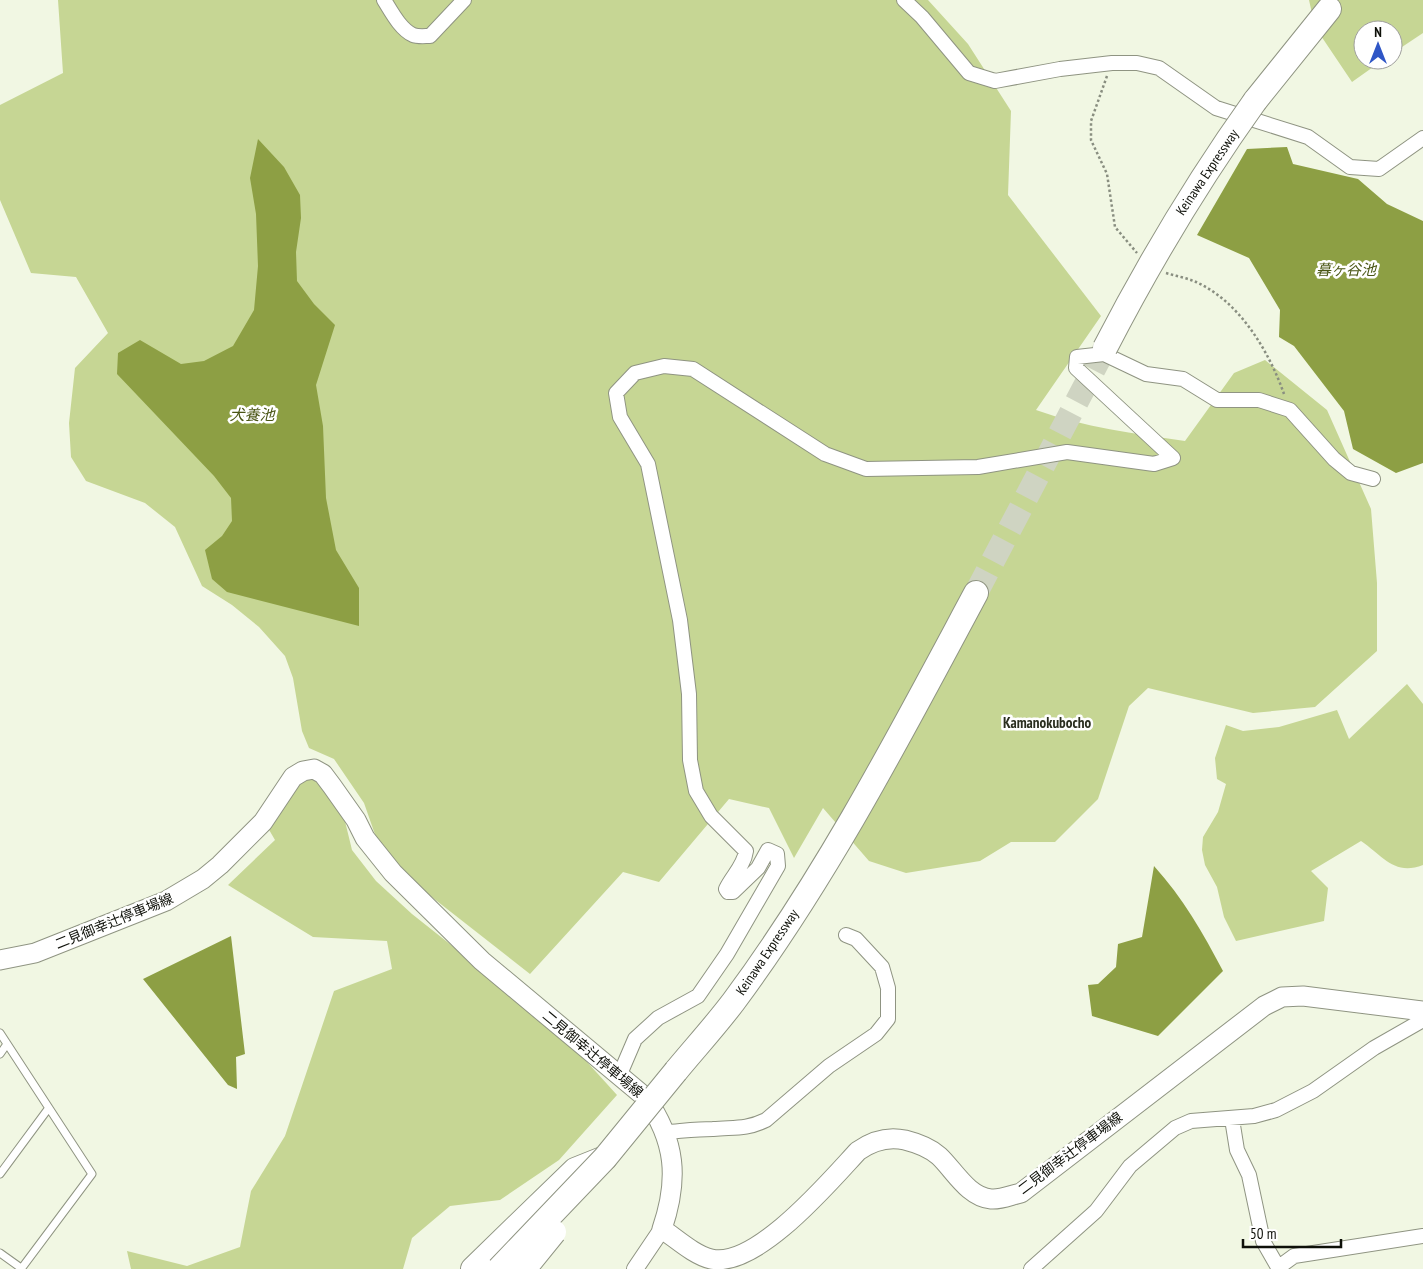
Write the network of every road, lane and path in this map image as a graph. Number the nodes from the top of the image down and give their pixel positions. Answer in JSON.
{"nodes":[{"id":1,"x":384,"y":0,"type":"edge"},
{"id":2,"x":464,"y":0,"type":"edge"},
{"id":3,"x":904,"y":0,"type":"edge"},
{"id":4,"x":1329,"y":9,"type":"dead end"},
{"id":5,"x":1423,"y":138,"type":"edge"},
{"id":6,"x":1105,"y":348,"type":"tunnel mouth"},
{"id":7,"x":1373,"y":479,"type":"dead end"},
{"id":8,"x":976,"y":593,"type":"tunnel mouth"},
{"id":9,"x":846,"y":935,"type":"dead end"},
{"id":10,"x":0,"y":960,"type":"edge"},
{"id":11,"x":1423,"y":1010,"type":"edge"},
{"id":12,"x":1423,"y":1020,"type":"edge"},
{"id":13,"x":0,"y":1033,"type":"edge"},
{"id":14,"x":7,"y":1044,"type":"junction"},
{"id":15,"x":0,"y":1054,"type":"edge"},
{"id":16,"x":620,"y":1074,"type":"junction"},
{"id":17,"x":668,"y":1080,"type":"junction"},
{"id":18,"x":48,"y":1109,"type":"junction"},
{"id":19,"x":1232,"y":1118,"type":"junction"},
{"id":20,"x":666,"y":1132,"type":"junction"},
{"id":21,"x":605,"y":1158,"type":"junction"},
{"id":22,"x":0,"y":1174,"type":"edge"},
{"id":23,"x":662,"y":1230,"type":"junction"},
{"id":24,"x":1423,"y":1236,"type":"edge"},
{"id":25,"x":0,"y":1253,"type":"edge"},
{"id":26,"x":21,"y":1268,"type":"edge"},
{"id":27,"x":474,"y":1268,"type":"edge"},
{"id":28,"x":1279,"y":1268,"type":"edge"},
{"id":29,"x":499,"y":1269,"type":"edge"},
{"id":30,"x":524,"y":1269,"type":"edge"},
{"id":31,"x":635,"y":1269,"type":"edge"},
{"id":32,"x":1031,"y":1269,"type":"edge"}],
"edges":[{"from":1,"to":2,"type":"street"},
{"from":3,"to":5,"type":"street"},
{"from":4,"to":6,"type":"highway","name":"Keinawa Expressway","bridge":true},
{"from":7,"to":16,"type":"street"},
{"from":8,"to":17,"type":"highway","name":"Keinawa Expressway"},
{"from":9,"to":20,"type":"street"},
{"from":10,"to":16,"type":"main road","name":"二見御幸辻停車場線"},
{"from":11,"to":23,"type":"main road","name":"二見御幸辻停車場線"},
{"from":12,"to":19,"type":"street"},
{"from":13,"to":14,"type":"lane"},
{"from":14,"to":15,"type":"lane"},
{"from":14,"to":18,"type":"lane"},
{"from":16,"to":20,"type":"main road","name":"二見御幸辻停車場線"},
{"from":17,"to":21,"type":"highway","name":"Keinawa Expressway","bridge":true},
{"from":17,"to":30,"type":"highway","bridge":true},
{"from":18,"to":22,"type":"lane"},
{"from":18,"to":26,"type":"lane"},
{"from":19,"to":28,"type":"street"},
{"from":19,"to":32,"type":"street"},
{"from":20,"to":23,"type":"main road","name":"二見御幸辻停車場線"},
{"from":21,"to":27,"type":"highway"},
{"from":21,"to":29,"type":"highway","name":"Keinawa Expressway","bridge":true},
{"from":23,"to":31,"type":"street"},
{"from":24,"to":28,"type":"street"},
{"from":25,"to":26,"type":"lane"}]}
